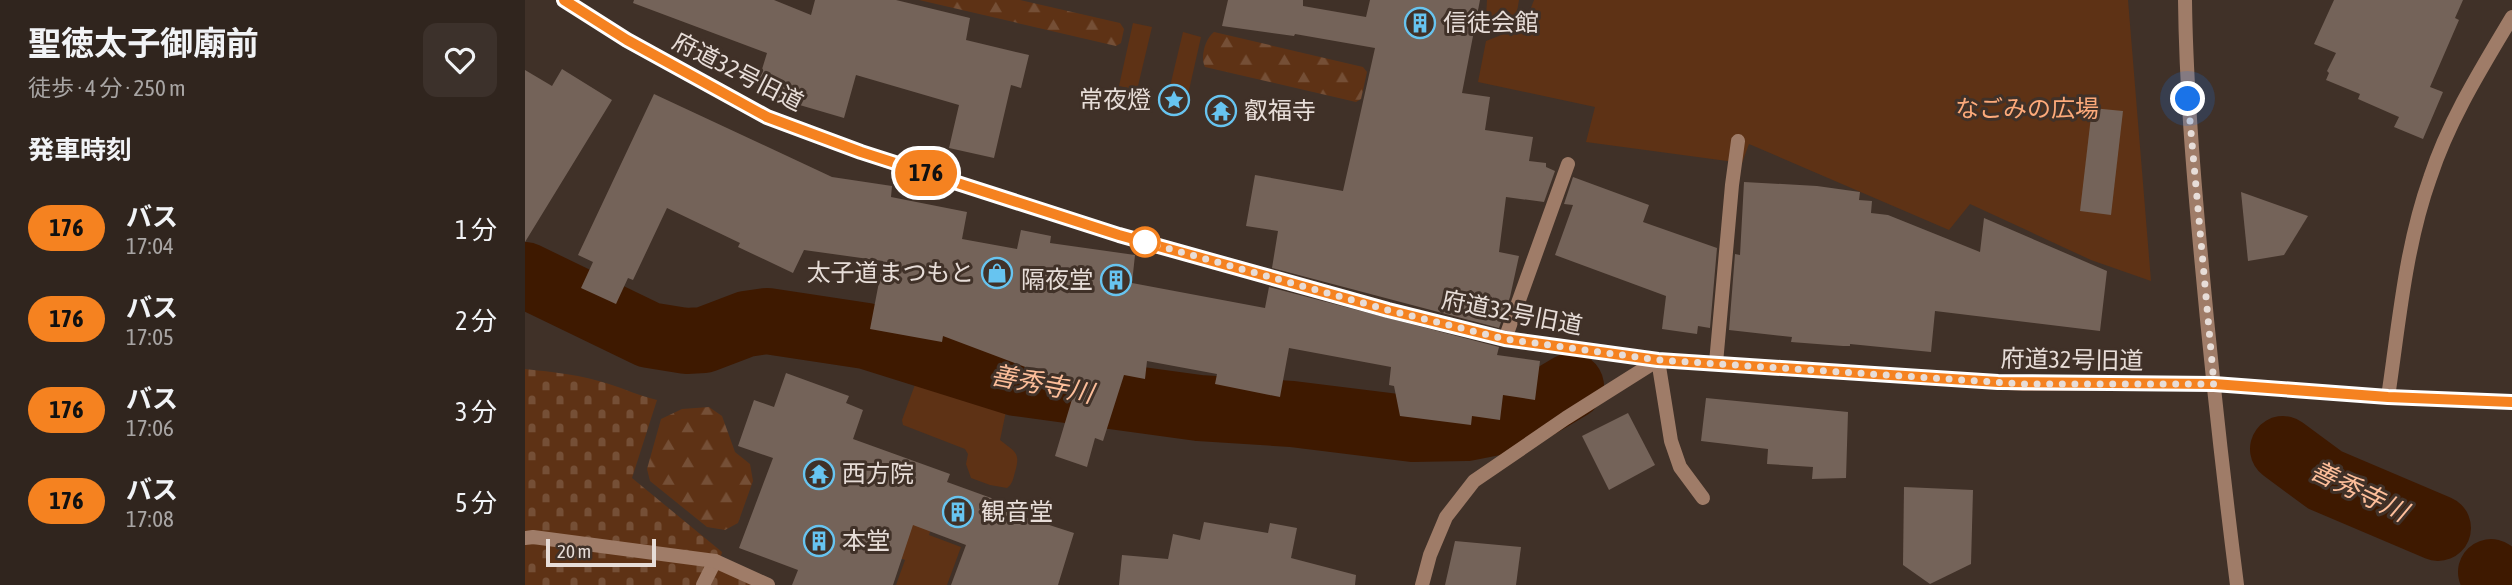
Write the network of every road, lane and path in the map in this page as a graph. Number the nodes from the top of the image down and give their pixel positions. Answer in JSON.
{"nodes":[{"id":1,"x":564,"y":0,"type":"edge"},
{"id":2,"x":2185,"y":0,"type":"edge"},
{"id":3,"x":2512,"y":17,"type":"edge"},
{"id":4,"x":1738,"y":141,"type":"dead end"},
{"id":5,"x":1568,"y":164,"type":"dead end"},
{"id":6,"x":1505,"y":339,"type":"junction"},
{"id":7,"x":1658,"y":360,"type":"junction"},
{"id":8,"x":1716,"y":363,"type":"junction"},
{"id":9,"x":2214,"y":384,"type":"junction"},
{"id":10,"x":2388,"y":397,"type":"junction"},
{"id":11,"x":2512,"y":402,"type":"edge"},
{"id":12,"x":1703,"y":498,"type":"dead end"},
{"id":13,"x":525,"y":538,"type":"edge"},
{"id":14,"x":715,"y":561,"type":"junction"},
{"id":15,"x":703,"y":585,"type":"edge"},
{"id":16,"x":768,"y":585,"type":"edge"},
{"id":17,"x":1422,"y":585,"type":"edge"},
{"id":18,"x":2237,"y":585,"type":"edge"}],
"edges":[{"from":1,"to":6,"type":"street","name":"府道32号旧道"},
{"from":2,"to":9,"type":"street"},
{"from":3,"to":10,"type":"street"},
{"from":4,"to":8,"type":"street"},
{"from":5,"to":6,"type":"street"},
{"from":6,"to":7,"type":"street","name":"府道32号旧道"},
{"from":7,"to":8,"type":"street","name":"府道32号旧道"},
{"from":7,"to":12,"type":"street"},
{"from":7,"to":17,"type":"street"},
{"from":8,"to":9,"type":"street","name":"府道32号旧道"},
{"from":9,"to":10,"type":"street","name":"府道32号旧道"},
{"from":9,"to":18,"type":"street"},
{"from":10,"to":11,"type":"street","name":"府道32号旧道"},
{"from":13,"to":14,"type":"street"},
{"from":14,"to":15,"type":"street"},
{"from":14,"to":16,"type":"street"}]}
